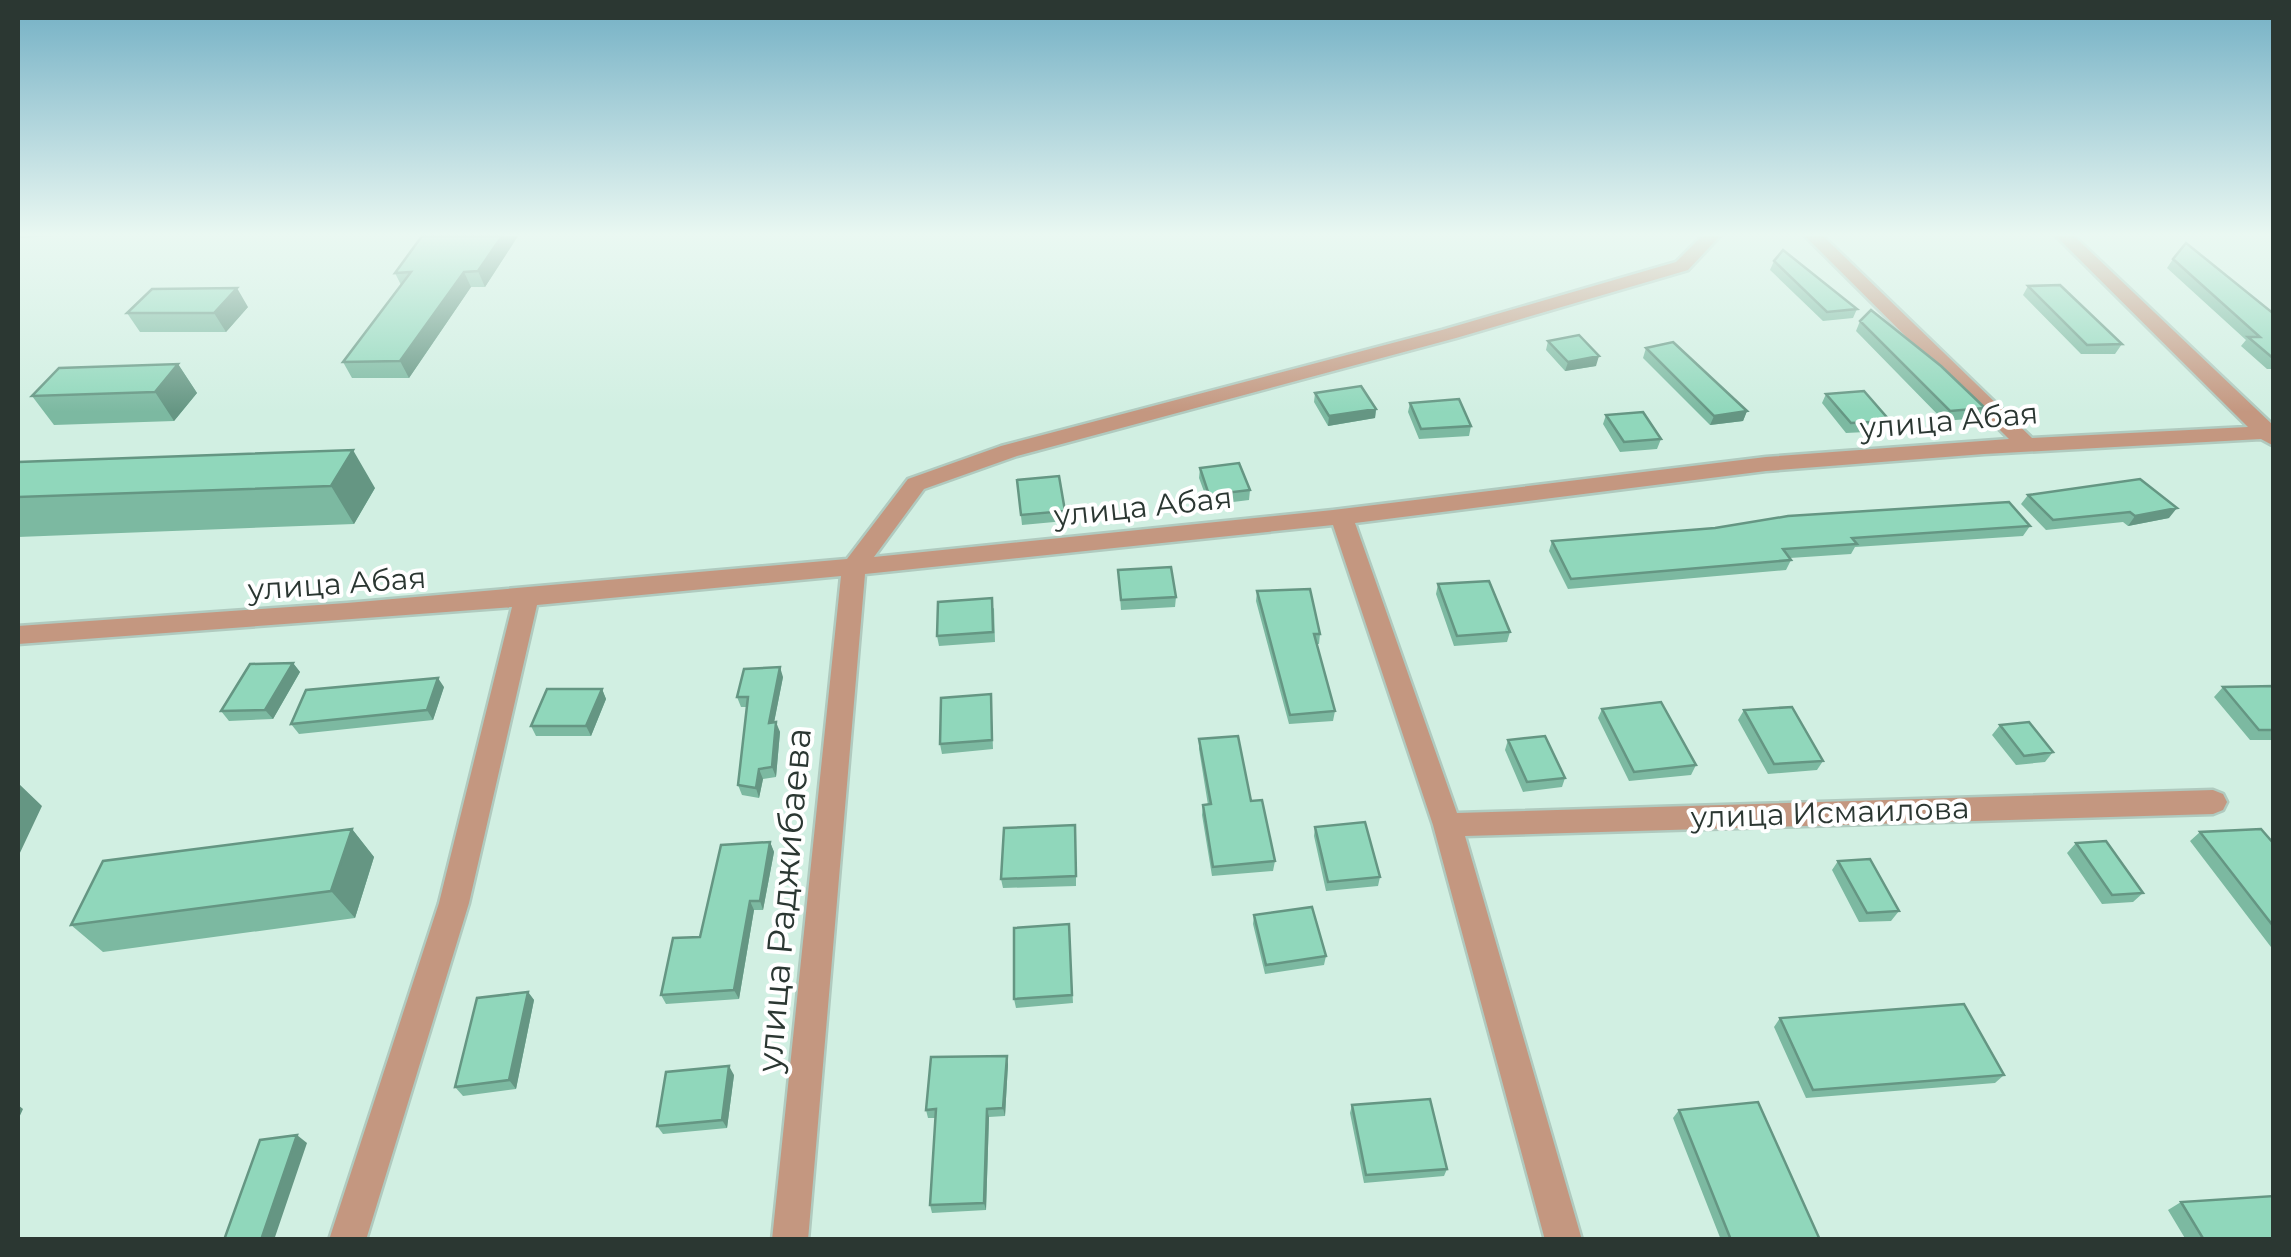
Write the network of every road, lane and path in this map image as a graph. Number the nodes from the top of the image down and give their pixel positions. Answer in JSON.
{"nodes":[{"id":1,"x":1584,"y":295,"type":"edge"},
{"id":2,"x":1873,"y":295,"type":"edge"},
{"id":3,"x":2125,"y":295,"type":"edge"},
{"id":4,"x":2271,"y":435,"type":"edge"},
{"id":5,"x":2026,"y":444,"type":"junction"},
{"id":6,"x":1342,"y":517,"type":"junction"},
{"id":7,"x":854,"y":567,"type":"junction"},
{"id":8,"x":526,"y":599,"type":"junction"},
{"id":9,"x":18,"y":635,"type":"edge"},
{"id":10,"x":2213,"y":802,"type":"dead end"},
{"id":11,"x":1446,"y":825,"type":"junction"},
{"id":12,"x":346,"y":1240,"type":"edge"},
{"id":13,"x":790,"y":1240,"type":"edge"},
{"id":14,"x":1564,"y":1240,"type":"edge"}],
"edges":[{"from":1,"to":7,"type":"street"},
{"from":2,"to":5,"type":"street"},
{"from":3,"to":4,"type":"street"},
{"from":4,"to":5,"type":"street","name":"улица Абая"},
{"from":5,"to":6,"type":"street","name":"улица Абая"},
{"from":6,"to":7,"type":"street","name":"улица Абая"},
{"from":6,"to":11,"type":"street"},
{"from":7,"to":8,"type":"street","name":"улица Абая"},
{"from":7,"to":13,"type":"street","name":"улица Раджибаева"},
{"from":8,"to":9,"type":"street","name":"улица Абая"},
{"from":8,"to":12,"type":"street"},
{"from":10,"to":11,"type":"street","name":"улица Исмаилова"},
{"from":11,"to":14,"type":"street"}]}
